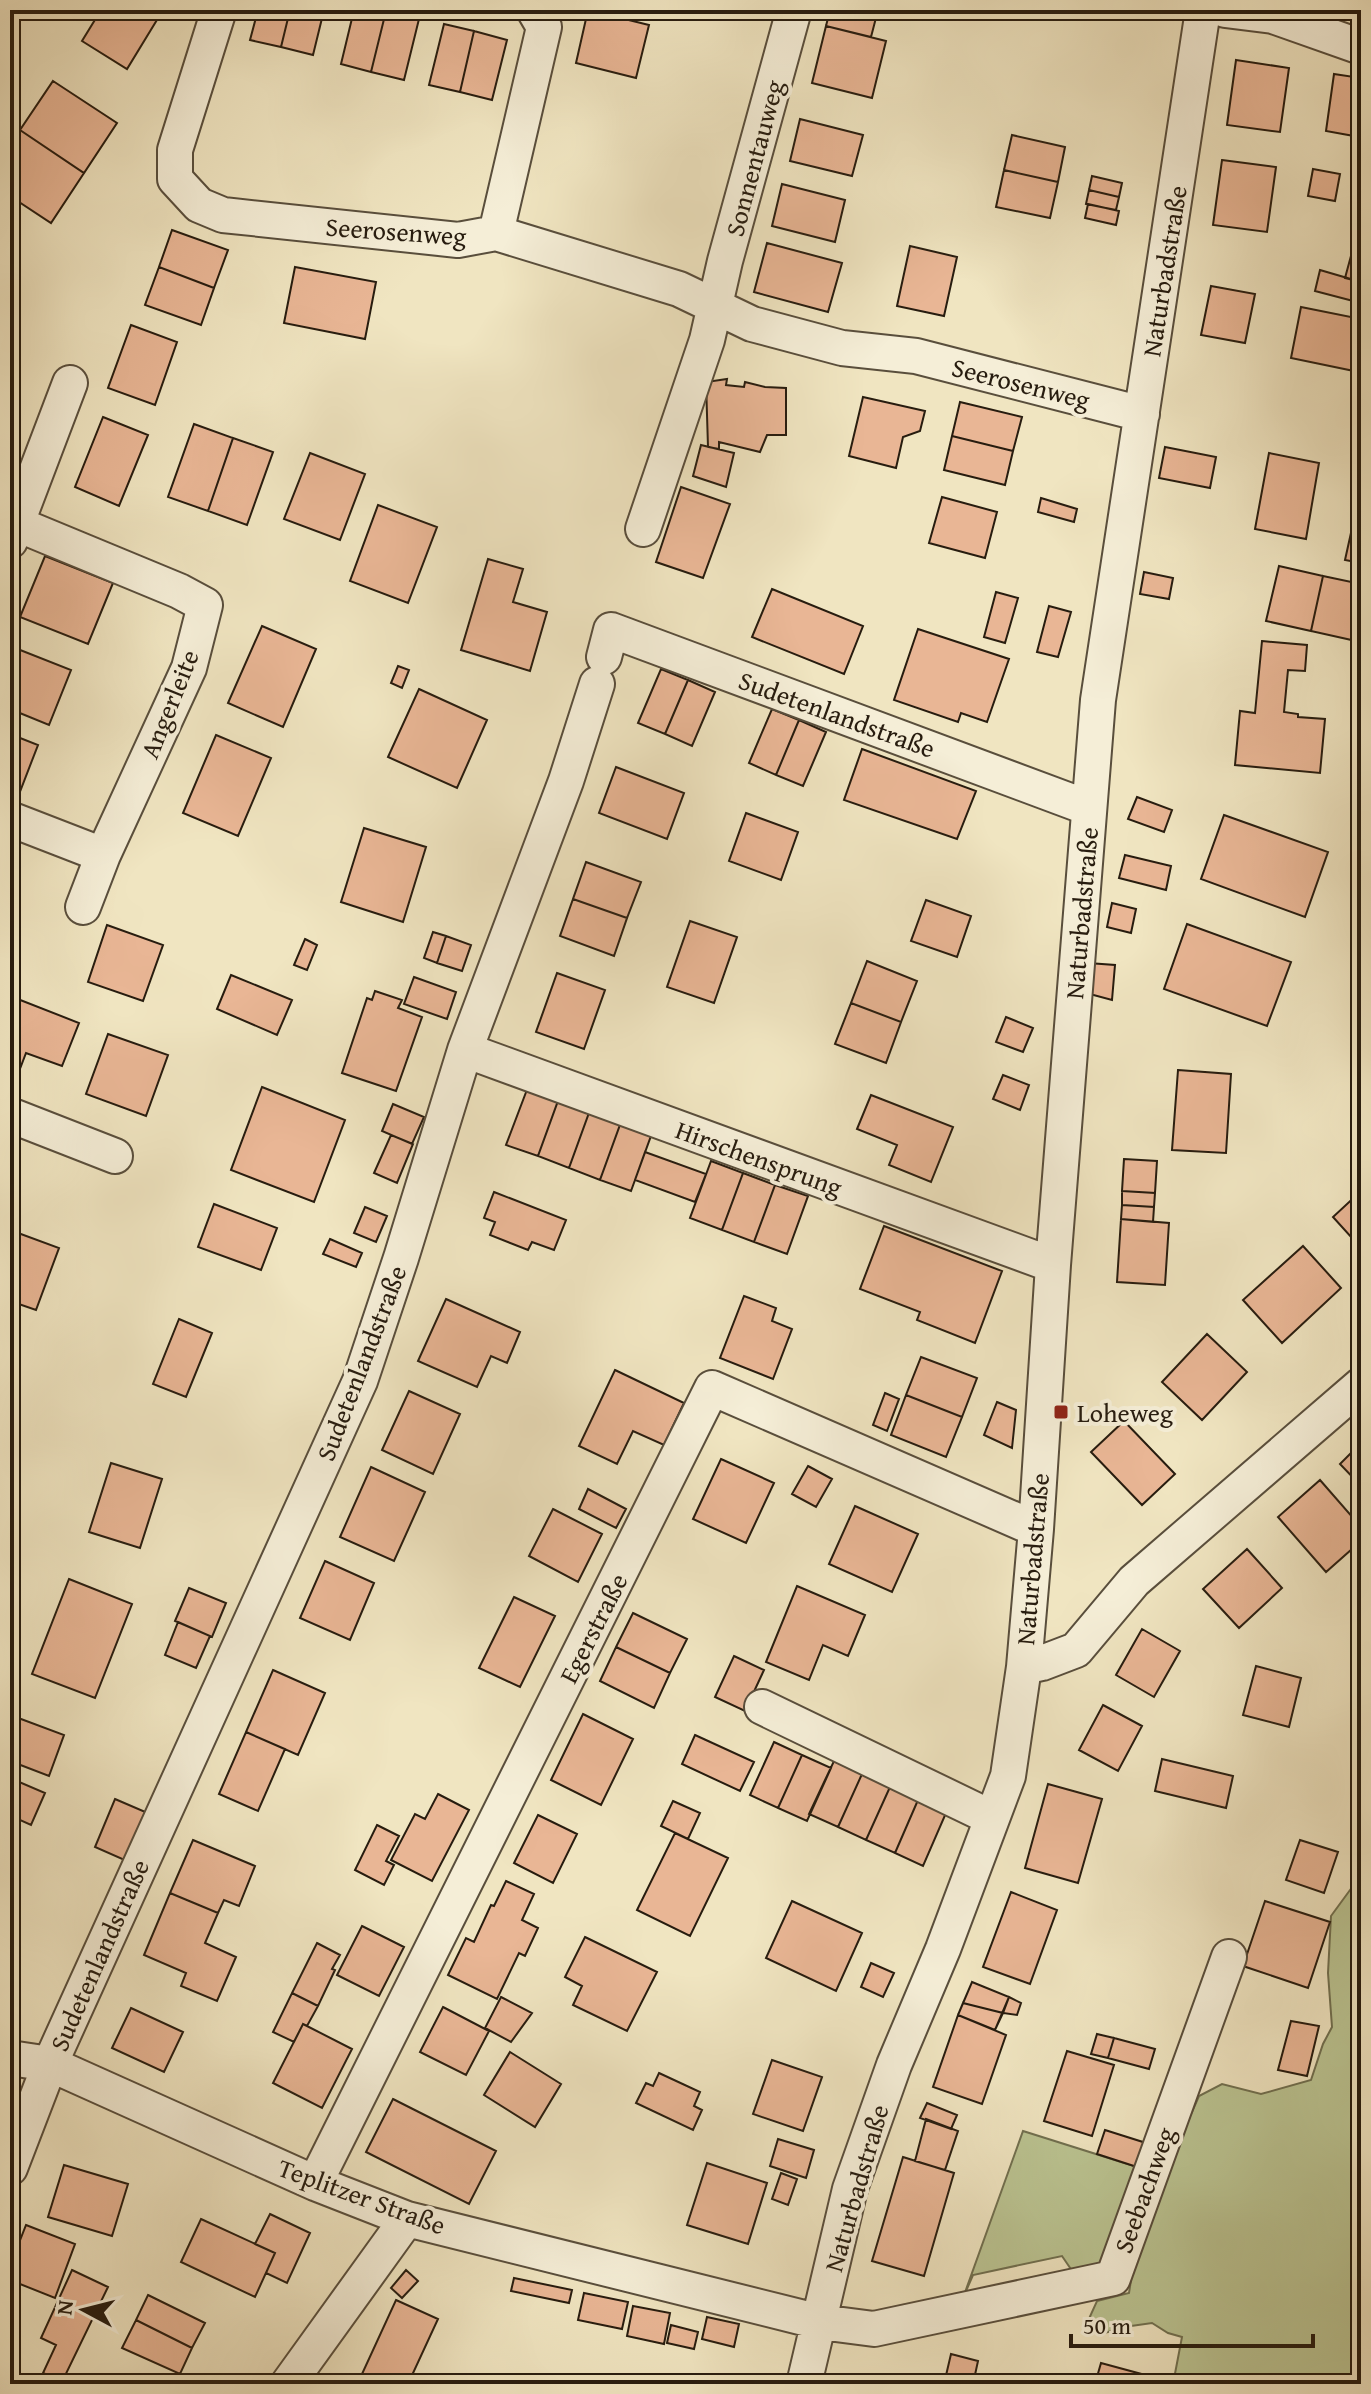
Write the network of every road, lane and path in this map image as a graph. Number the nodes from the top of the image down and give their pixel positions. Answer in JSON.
{"nodes":[{"id":1,"x":219,"y":10,"type":"edge"},
{"id":2,"x":534,"y":10,"type":"edge"},
{"id":3,"x":794,"y":10,"type":"edge"},
{"id":4,"x":1203,"y":10,"type":"edge"},
{"id":5,"x":1225,"y":10,"type":"edge"},
{"id":6,"x":1361,"y":47,"type":"edge"},
{"id":7,"x":496,"y":233,"type":"junction"},
{"id":8,"x":715,"y":306,"type":"junction"},
{"id":9,"x":70,"y":383,"type":"dead end"},
{"id":10,"x":1142,"y":414,"type":"junction"},
{"id":11,"x":643,"y":529,"type":"dead end"},
{"id":12,"x":14,"y":533,"type":"edge"},
{"id":13,"x":1089,"y":808,"type":"junction"},
{"id":14,"x":10,"y":819,"type":"edge"},
{"id":15,"x":103,"y":855,"type":"junction"},
{"id":16,"x":83,"y":907,"type":"dead end"},
{"id":17,"x":465,"y":1050,"type":"junction"},
{"id":18,"x":10,"y":1115,"type":"edge"},
{"id":19,"x":115,"y":1156,"type":"dead end"},
{"id":20,"x":1053,"y":1265,"type":"junction"},
{"id":21,"x":1361,"y":1385,"type":"edge"},
{"id":22,"x":1036,"y":1529,"type":"junction"},
{"id":23,"x":1024,"y":1667,"type":"junction"},
{"id":24,"x":762,"y":1707,"type":"dead end"},
{"id":25,"x":992,"y":1818,"type":"junction"},
{"id":26,"x":1229,"y":1957,"type":"dead end"},
{"id":27,"x":10,"y":2058,"type":"edge"},
{"id":28,"x":50,"y":2064,"type":"junction"},
{"id":29,"x":10,"y":2168,"type":"edge"},
{"id":30,"x":315,"y":2183,"type":"junction"},
{"id":31,"x":407,"y":2219,"type":"junction"},
{"id":32,"x":820,"y":2322,"type":"junction"},
{"id":33,"x":288,"y":2384,"type":"edge"},
{"id":34,"x":804,"y":2384,"type":"edge"}],
"edges":[{"from":1,"to":7,"type":"street","name":"Seerosenweg"},
{"from":2,"to":7,"type":"street"},
{"from":3,"to":8,"type":"street","name":"Sonnentauweg"},
{"from":4,"to":10,"type":"street","name":"Naturbadstraße"},
{"from":5,"to":6,"type":"street"},
{"from":7,"to":8,"type":"street","name":"Seerosenweg"},
{"from":8,"to":10,"type":"street","name":"Seerosenweg"},
{"from":8,"to":11,"type":"street"},
{"from":9,"to":12,"type":"street"},
{"from":10,"to":13,"type":"street","name":"Naturbadstraße"},
{"from":12,"to":15,"type":"street","name":"Angerleite"},
{"from":13,"to":17,"type":"street","name":"Sudetenlandstraße"},
{"from":13,"to":20,"type":"street","name":"Naturbadstraße"},
{"from":14,"to":15,"type":"street"},
{"from":15,"to":16,"type":"street","name":"Angerleite"},
{"from":17,"to":20,"type":"street","name":"Hirschensprung"},
{"from":17,"to":28,"type":"street","name":"Sudetenlandstraße"},
{"from":18,"to":19,"type":"street"},
{"from":20,"to":22,"type":"street","name":"Naturbadstraße"},
{"from":21,"to":23,"type":"street"},
{"from":22,"to":23,"type":"street","name":"Naturbadstraße"},
{"from":22,"to":30,"type":"street","name":"Egerstraße"},
{"from":23,"to":25,"type":"street","name":"Naturbadstraße"},
{"from":24,"to":25,"type":"street"},
{"from":25,"to":32,"type":"street","name":"Naturbadstraße"},
{"from":26,"to":32,"type":"street","name":"Seebachweg"},
{"from":27,"to":28,"type":"street","name":"Teplitzer Straße"},
{"from":28,"to":29,"type":"street","name":"Sudetenlandstraße"},
{"from":28,"to":30,"type":"street","name":"Teplitzer Straße"},
{"from":30,"to":31,"type":"street","name":"Teplitzer Straße"},
{"from":31,"to":32,"type":"street","name":"Teplitzer Straße"},
{"from":31,"to":33,"type":"street"},
{"from":32,"to":34,"type":"street","name":"Naturbadstraße"}]}
